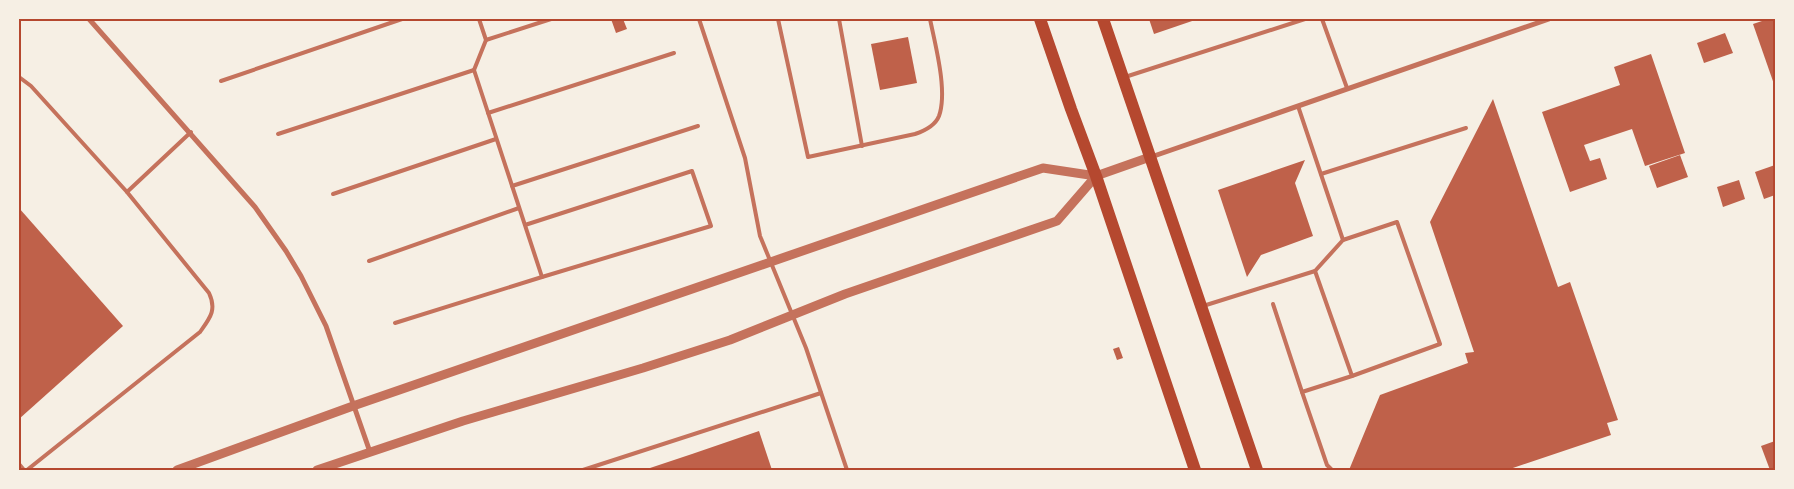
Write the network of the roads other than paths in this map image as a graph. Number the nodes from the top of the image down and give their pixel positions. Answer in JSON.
{"nodes":[{"id":1,"x":89,"y":19,"type":"edge"},
{"id":2,"x":402,"y":19,"type":"edge"},
{"id":3,"x":479,"y":19,"type":"edge"},
{"id":4,"x":550,"y":19,"type":"edge"},
{"id":5,"x":699,"y":19,"type":"edge"},
{"id":6,"x":778,"y":19,"type":"edge"},
{"id":7,"x":839,"y":19,"type":"edge"},
{"id":8,"x":930,"y":19,"type":"edge"},
{"id":9,"x":1040,"y":19,"type":"edge"},
{"id":10,"x":1103,"y":19,"type":"edge"},
{"id":11,"x":1305,"y":19,"type":"edge"},
{"id":12,"x":1322,"y":19,"type":"edge"},
{"id":13,"x":1549,"y":19,"type":"edge"},
{"id":14,"x":486,"y":40,"type":"junction"},
{"id":15,"x":674,"y":53,"type":"dead end"},
{"id":16,"x":474,"y":70,"type":"junction"},
{"id":17,"x":19,"y":77,"type":"edge"},
{"id":18,"x":1123,"y":77,"type":"junction"},
{"id":19,"x":221,"y":81,"type":"dead end"},
{"id":20,"x":1347,"y":88,"type":"junction"},
{"id":21,"x":1298,"y":106,"type":"junction"},
{"id":22,"x":488,"y":113,"type":"junction"},
{"id":23,"x":698,"y":126,"type":"dead end"},
{"id":24,"x":1466,"y":128,"type":"dead end"},
{"id":25,"x":191,"y":132,"type":"junction"},
{"id":26,"x":278,"y":134,"type":"dead end"},
{"id":27,"x":496,"y":139,"type":"junction"},
{"id":28,"x":862,"y":146,"type":"junction"},
{"id":29,"x":1150,"y":157,"type":"junction"},
{"id":30,"x":1321,"y":174,"type":"junction"},
{"id":31,"x":1096,"y":176,"type":"junction"},
{"id":32,"x":512,"y":186,"type":"junction"},
{"id":33,"x":127,"y":192,"type":"junction"},
{"id":34,"x":333,"y":194,"type":"dead end"},
{"id":35,"x":519,"y":208,"type":"junction"},
{"id":36,"x":525,"y":225,"type":"junction"},
{"id":37,"x":1343,"y":240,"type":"junction"},
{"id":38,"x":369,"y":261,"type":"dead end"},
{"id":39,"x":771,"y":262,"type":"junction"},
{"id":40,"x":1315,"y":271,"type":"junction"},
{"id":41,"x":542,"y":277,"type":"junction"},
{"id":42,"x":1273,"y":304,"type":"dead end"},
{"id":43,"x":1201,"y":307,"type":"junction"},
{"id":44,"x":794,"y":316,"type":"junction"},
{"id":45,"x":395,"y":322,"type":"dead end"},
{"id":46,"x":1352,"y":376,"type":"junction"},
{"id":47,"x":1302,"y":392,"type":"junction"},
{"id":48,"x":821,"y":393,"type":"junction"},
{"id":49,"x":354,"y":406,"type":"junction"},
{"id":50,"x":370,"y":452,"type":"junction"},
{"id":51,"x":19,"y":464,"type":"edge"},
{"id":52,"x":26,"y":470,"type":"edge"},
{"id":53,"x":177,"y":470,"type":"edge"},
{"id":54,"x":317,"y":470,"type":"edge"},
{"id":55,"x":583,"y":470,"type":"edge"},
{"id":56,"x":847,"y":470,"type":"edge"},
{"id":57,"x":1195,"y":470,"type":"edge"},
{"id":58,"x":1258,"y":470,"type":"edge"},
{"id":59,"x":1332,"y":470,"type":"edge"}],
"edges":[{"from":1,"to":25,"type":"street"},
{"from":2,"to":19,"type":"lane"},
{"from":3,"to":14,"type":"lane"},
{"from":4,"to":14,"type":"lane"},
{"from":5,"to":39,"type":"lane"},
{"from":6,"to":28,"type":"lane"},
{"from":7,"to":28,"type":"lane"},
{"from":8,"to":28,"type":"lane"},
{"from":9,"to":31,"type":"main road"},
{"from":10,"to":18,"type":"main road"},
{"from":11,"to":18,"type":"lane"},
{"from":12,"to":20,"type":"lane"},
{"from":13,"to":20,"type":"street"},
{"from":14,"to":16,"type":"lane"},
{"from":15,"to":22,"type":"lane"},
{"from":16,"to":22,"type":"lane"},
{"from":16,"to":26,"type":"lane"},
{"from":17,"to":33,"type":"lane"},
{"from":18,"to":29,"type":"main road"},
{"from":20,"to":21,"type":"street"},
{"from":21,"to":29,"type":"street"},
{"from":21,"to":30,"type":"lane"},
{"from":22,"to":27,"type":"lane"},
{"from":23,"to":32,"type":"lane"},
{"from":24,"to":30,"type":"lane"},
{"from":25,"to":33,"type":"lane"},
{"from":25,"to":49,"type":"street"},
{"from":27,"to":32,"type":"lane"},
{"from":27,"to":34,"type":"lane"},
{"from":29,"to":31,"type":"street"},
{"from":29,"to":43,"type":"main road"},
{"from":30,"to":37,"type":"lane"},
{"from":31,"to":39,"type":"street"},
{"from":31,"to":44,"type":"street"},
{"from":31,"to":57,"type":"main road"},
{"from":32,"to":35,"type":"lane"},
{"from":33,"to":52,"type":"lane"},
{"from":35,"to":36,"type":"lane"},
{"from":35,"to":38,"type":"lane"},
{"from":36,"to":41,"type":"lane"},
{"from":36,"to":41,"type":"lane"},
{"from":37,"to":40,"type":"lane"},
{"from":37,"to":46,"type":"lane"},
{"from":39,"to":44,"type":"lane"},
{"from":39,"to":49,"type":"street"},
{"from":40,"to":43,"type":"lane"},
{"from":40,"to":46,"type":"lane"},
{"from":41,"to":45,"type":"lane"},
{"from":42,"to":47,"type":"lane"},
{"from":43,"to":58,"type":"main road"},
{"from":44,"to":48,"type":"lane"},
{"from":44,"to":50,"type":"street"},
{"from":46,"to":47,"type":"lane"},
{"from":47,"to":59,"type":"lane"},
{"from":48,"to":55,"type":"lane"},
{"from":48,"to":56,"type":"lane"},
{"from":49,"to":50,"type":"street"},
{"from":49,"to":53,"type":"street"},
{"from":50,"to":54,"type":"street"},
{"from":51,"to":52,"type":"lane"}]}
